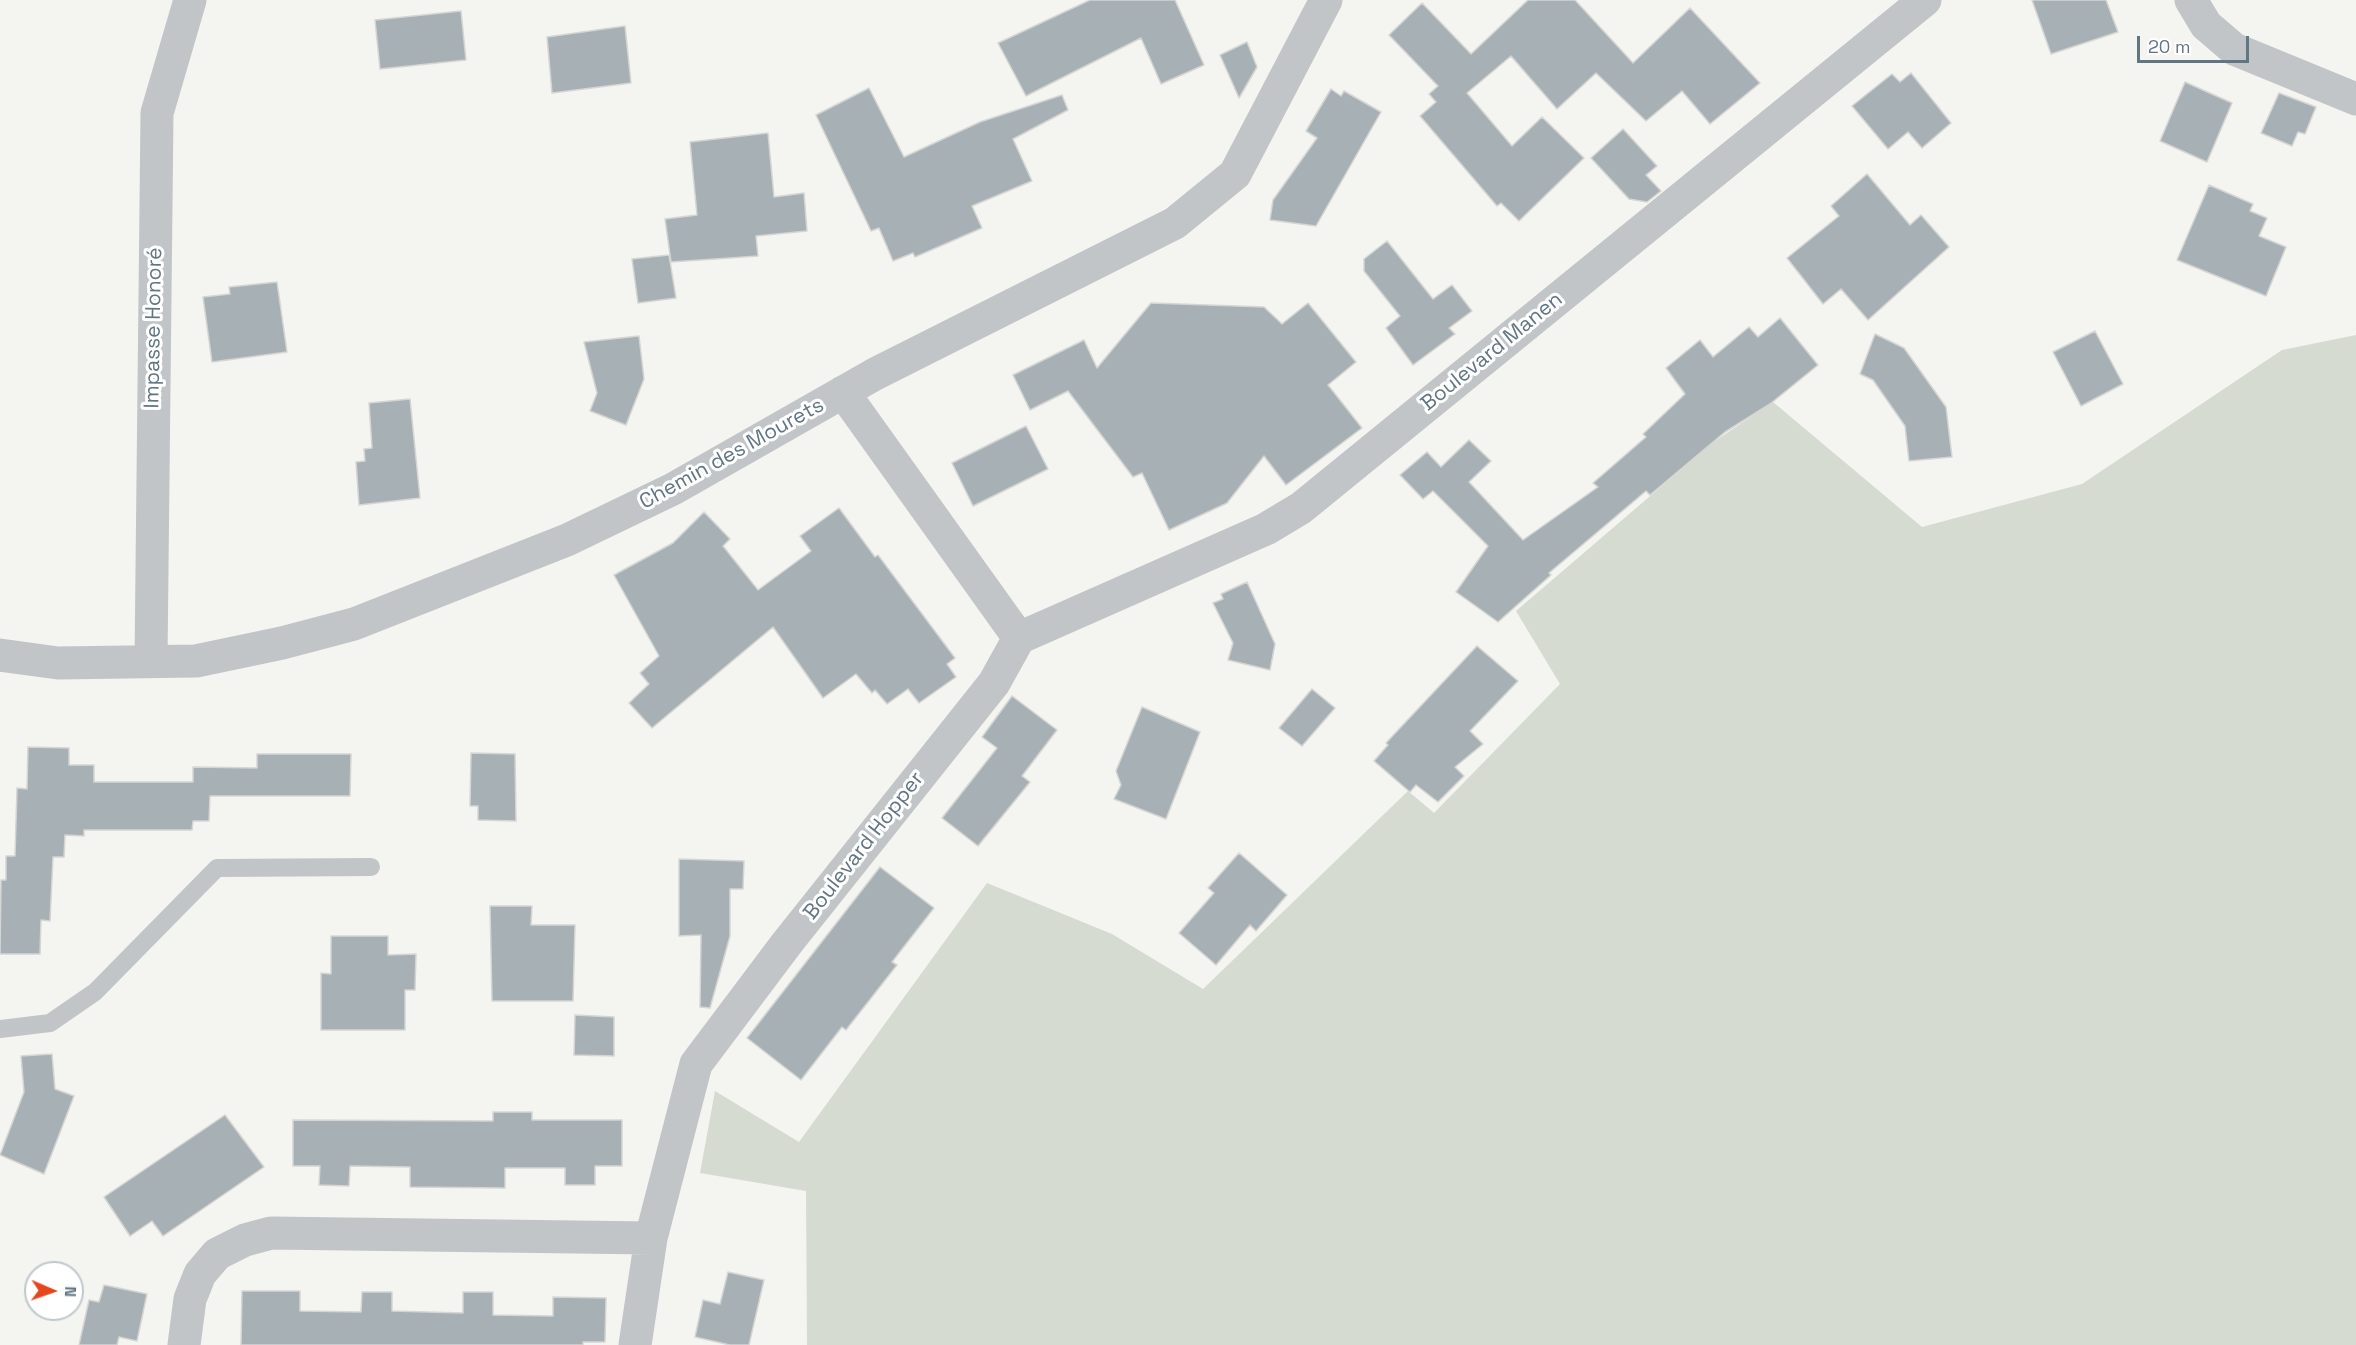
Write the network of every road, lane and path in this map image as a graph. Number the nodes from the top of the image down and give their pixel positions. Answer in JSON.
{"nodes":[{"id":1,"x":190,"y":0,"type":"edge"},
{"id":2,"x":1326,"y":0,"type":"edge"},
{"id":3,"x":1925,"y":0,"type":"edge"},
{"id":4,"x":2191,"y":0,"type":"edge"},
{"id":5,"x":2356,"y":99,"type":"edge"},
{"id":6,"x":843,"y":392,"type":"junction"},
{"id":7,"x":1019,"y":638,"type":"junction"},
{"id":8,"x":0,"y":655,"type":"edge"},
{"id":9,"x":151,"y":660,"type":"junction"},
{"id":10,"x":371,"y":867,"type":"dead end"},
{"id":11,"x":0,"y":1029,"type":"edge"},
{"id":12,"x":651,"y":1238,"type":"junction"},
{"id":13,"x":184,"y":1345,"type":"edge"},
{"id":14,"x":635,"y":1345,"type":"edge"}],
"edges":[{"from":1,"to":9,"type":"street","name":"Impasse Honoré"},
{"from":2,"to":6,"type":"street","name":"Chemin des Mourets"},
{"from":3,"to":7,"type":"street","name":"Boulevard Manen"},
{"from":4,"to":5,"type":"street"},
{"from":6,"to":7,"type":"street"},
{"from":6,"to":9,"type":"street","name":"Chemin des Mourets"},
{"from":7,"to":12,"type":"street","name":"Boulevard Hopper"},
{"from":8,"to":9,"type":"street","name":"Chemin des Mourets"},
{"from":10,"to":11,"type":"lane"},
{"from":12,"to":13,"type":"street"},
{"from":12,"to":14,"type":"street","name":"Boulevard Hopper"}]}
